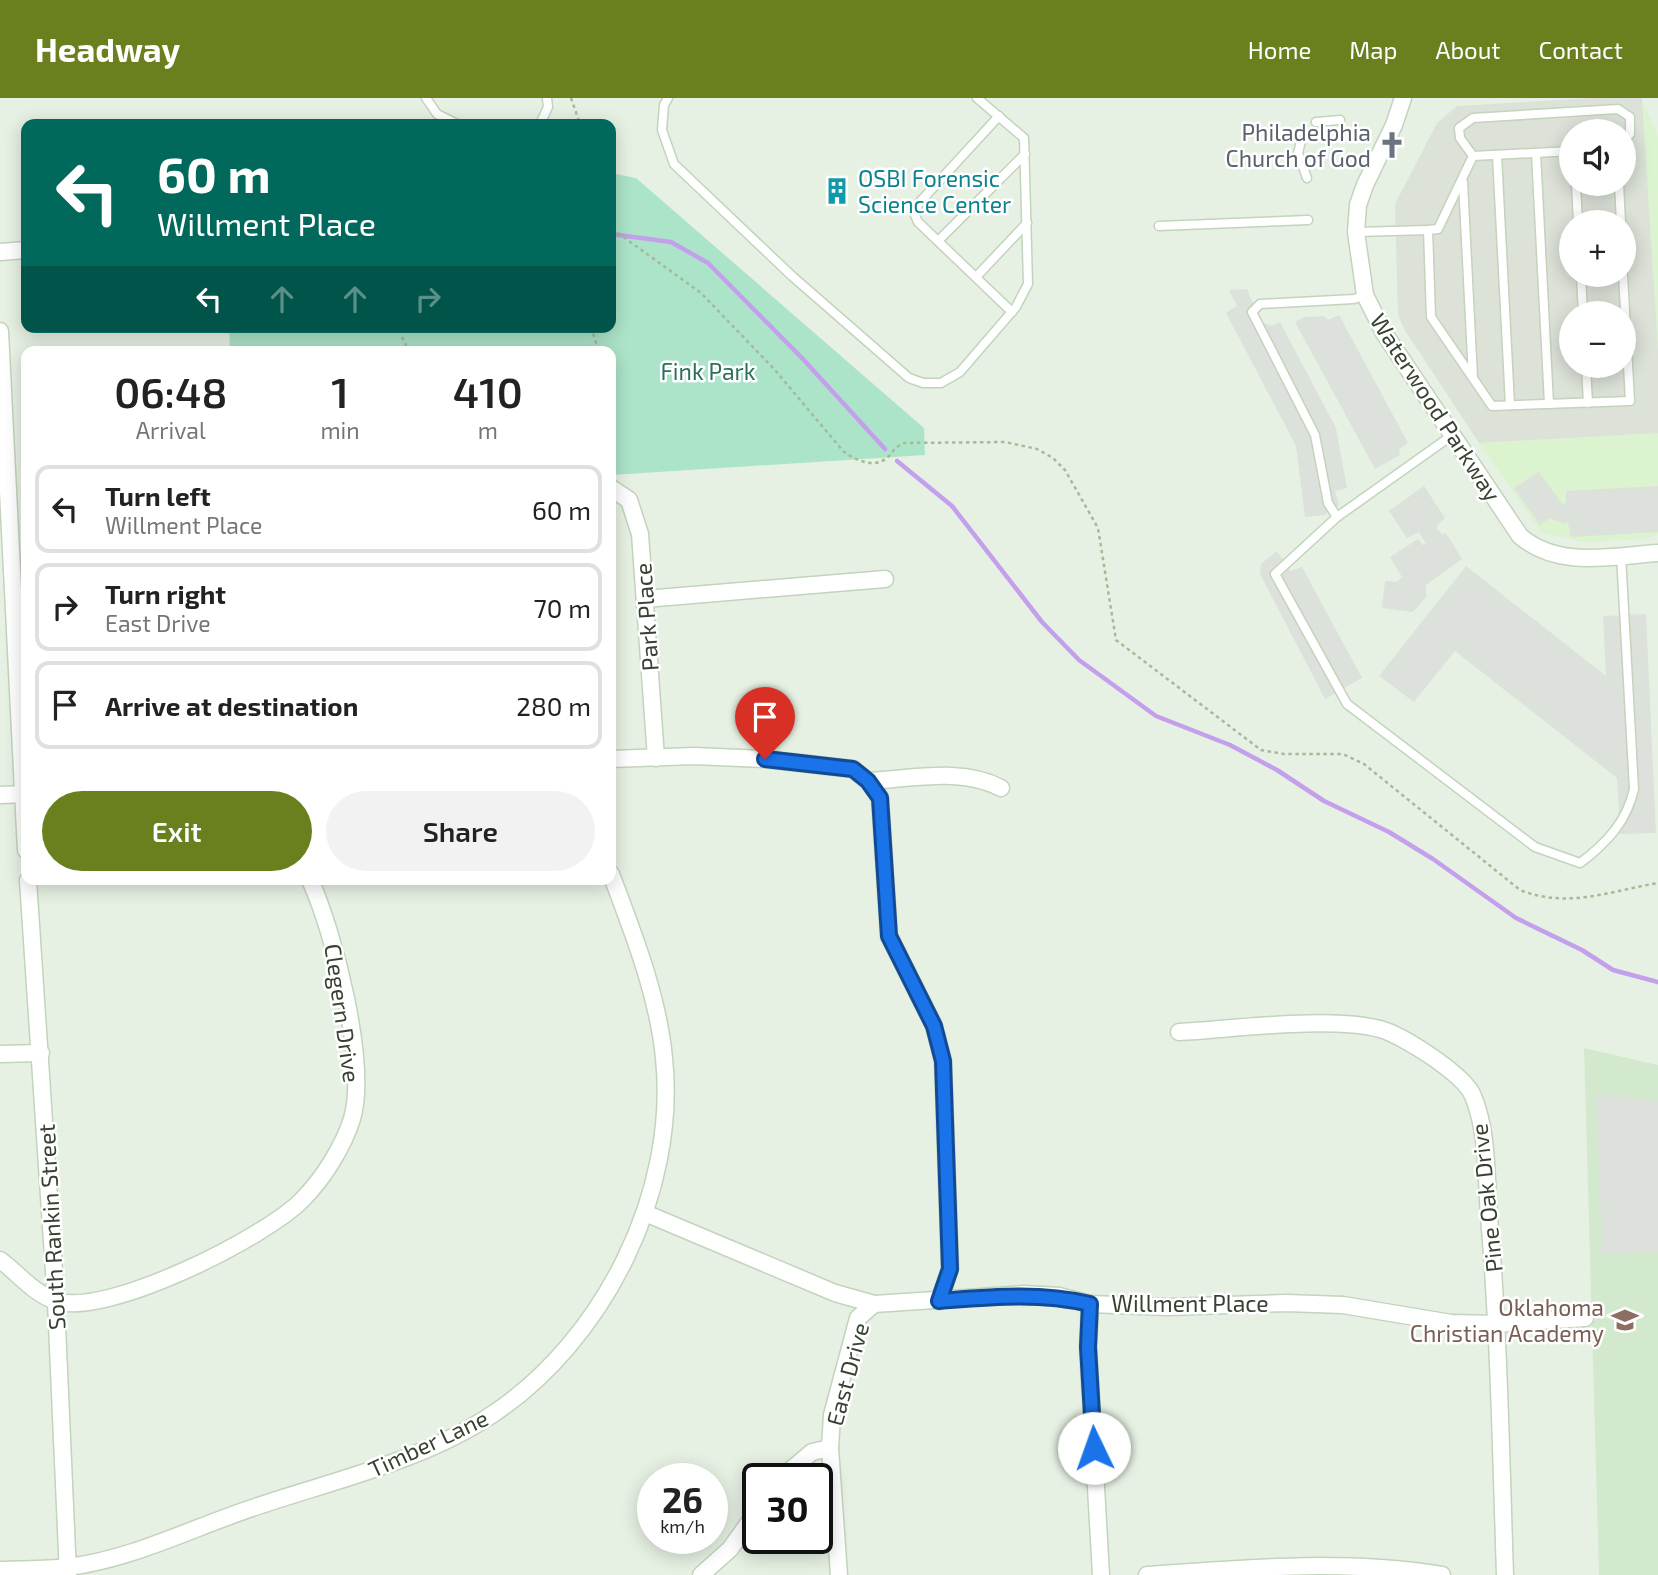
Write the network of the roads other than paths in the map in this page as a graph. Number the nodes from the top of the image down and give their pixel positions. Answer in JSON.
{"nodes":[{"id":1,"x":426,"y":98,"type":"edge"},
{"id":2,"x":547,"y":98,"type":"edge"},
{"id":3,"x":668,"y":98,"type":"edge"},
{"id":4,"x":977,"y":98,"type":"edge"},
{"id":5,"x":1402,"y":98,"type":"edge"},
{"id":6,"x":999,"y":116,"type":"junction"},
{"id":7,"x":447,"y":119,"type":"edge"},
{"id":8,"x":542,"y":119,"type":"edge"},
{"id":9,"x":1630,"y":119,"type":"edge"},
{"id":10,"x":1340,"y":120,"type":"dead end"},
{"id":11,"x":1316,"y":122,"type":"dead end"},
{"id":12,"x":1301,"y":141,"type":"dead end"},
{"id":13,"x":1559,"y":152,"type":"edge"},
{"id":14,"x":1536,"y":153,"type":"junction"},
{"id":15,"x":1025,"y":154,"type":"junction"},
{"id":16,"x":1497,"y":155,"type":"junction"},
{"id":17,"x":1473,"y":156,"type":"junction"},
{"id":18,"x":1307,"y":178,"type":"dead end"},
{"id":19,"x":1462,"y":178,"type":"junction"},
{"id":20,"x":1308,"y":220,"type":"dead end"},
{"id":21,"x":1027,"y":223,"type":"junction"},
{"id":22,"x":1159,"y":226,"type":"dead end"},
{"id":23,"x":1428,"y":230,"type":"junction"},
{"id":24,"x":1356,"y":232,"type":"junction"},
{"id":25,"x":938,"y":241,"type":"junction"},
{"id":26,"x":21,"y":250,"type":"edge"},
{"id":27,"x":0,"y":252,"type":"edge"},
{"id":28,"x":976,"y":277,"type":"junction"},
{"id":29,"x":1624,"y":287,"type":"edge"},
{"id":30,"x":1365,"y":295,"type":"junction"},
{"id":31,"x":1012,"y":312,"type":"junction"},
{"id":32,"x":0,"y":331,"type":"edge"},
{"id":33,"x":1587,"y":378,"type":"edge"},
{"id":34,"x":1473,"y":379,"type":"junction"},
{"id":35,"x":2,"y":397,"type":"edge"},
{"id":36,"x":1588,"y":403,"type":"junction"},
{"id":37,"x":1549,"y":404,"type":"junction"},
{"id":38,"x":1510,"y":405,"type":"junction"},
{"id":39,"x":1451,"y":436,"type":"junction"},
{"id":40,"x":616,"y":491,"type":"edge"},
{"id":41,"x":1337,"y":517,"type":"junction"},
{"id":42,"x":5,"y":530,"type":"edge"},
{"id":43,"x":1658,"y":553,"type":"edge"},
{"id":44,"x":1621,"y":555,"type":"junction"},
{"id":45,"x":19,"y":567,"type":"edge"},
{"id":46,"x":885,"y":579,"type":"dead end"},
{"id":47,"x":645,"y":598,"type":"junction"},
{"id":48,"x":21,"y":658,"type":"edge"},
{"id":49,"x":616,"y":758,"type":"edge"},
{"id":50,"x":656,"y":758,"type":"junction"},
{"id":51,"x":868,"y":781,"type":"junction"},
{"id":52,"x":1001,"y":788,"type":"dead end"},
{"id":53,"x":21,"y":794,"type":"edge"},
{"id":54,"x":0,"y":795,"type":"edge"},
{"id":55,"x":28,"y":885,"type":"edge"},
{"id":56,"x":312,"y":885,"type":"edge"},
{"id":57,"x":615,"y":885,"type":"edge"},
{"id":58,"x":1179,"y":1032,"type":"dead end"},
{"id":59,"x":41,"y":1052,"type":"junction"},
{"id":60,"x":0,"y":1054,"type":"edge"},
{"id":61,"x":645,"y":1213,"type":"junction"},
{"id":62,"x":0,"y":1260,"type":"edge"},
{"id":63,"x":57,"y":1301,"type":"junction"},
{"id":64,"x":939,"y":1301,"type":"junction"},
{"id":65,"x":874,"y":1304,"type":"junction"},
{"id":66,"x":1090,"y":1304,"type":"junction"},
{"id":67,"x":1585,"y":1318,"type":"dead end"},
{"id":68,"x":1495,"y":1324,"type":"junction"},
{"id":69,"x":830,"y":1448,"type":"junction"},
{"id":70,"x":799,"y":1463,"type":"edge"},
{"id":71,"x":742,"y":1532,"type":"edge"},
{"id":72,"x":0,"y":1570,"type":"edge"},
{"id":73,"x":68,"y":1571,"type":"edge"},
{"id":74,"x":701,"y":1575,"type":"edge"},
{"id":75,"x":839,"y":1575,"type":"edge"},
{"id":76,"x":1101,"y":1575,"type":"edge"},
{"id":77,"x":1147,"y":1575,"type":"edge"},
{"id":78,"x":1442,"y":1575,"type":"edge"},
{"id":79,"x":1505,"y":1575,"type":"edge"}],
"edges":[{"from":1,"to":7,"type":"lane"},
{"from":2,"to":8,"type":"lane"},
{"from":3,"to":31,"type":"lane"},
{"from":4,"to":6,"type":"lane"},
{"from":5,"to":24,"type":"street","name":"Waterwood Parkway"},
{"from":6,"to":15,"type":"lane"},
{"from":6,"to":25,"type":"lane"},
{"from":9,"to":17,"type":"lane"},
{"from":10,"to":11,"type":"lane"},
{"from":12,"to":18,"type":"lane"},
{"from":13,"to":14,"type":"lane"},
{"from":14,"to":16,"type":"lane"},
{"from":14,"to":37,"type":"lane"},
{"from":15,"to":21,"type":"lane"},
{"from":15,"to":25,"type":"lane"},
{"from":16,"to":17,"type":"lane"},
{"from":16,"to":38,"type":"lane"},
{"from":17,"to":19,"type":"lane"},
{"from":19,"to":23,"type":"lane"},
{"from":19,"to":34,"type":"lane"},
{"from":20,"to":22,"type":"lane"},
{"from":21,"to":28,"type":"lane"},
{"from":21,"to":31,"type":"lane"},
{"from":23,"to":24,"type":"lane"},
{"from":23,"to":34,"type":"lane"},
{"from":24,"to":30,"type":"street","name":"Waterwood Parkway"},
{"from":25,"to":28,"type":"lane"},
{"from":26,"to":27,"type":"street"},
{"from":28,"to":31,"type":"lane"},
{"from":29,"to":36,"type":"lane"},
{"from":30,"to":39,"type":"street","name":"Waterwood Parkway"},
{"from":30,"to":41,"type":"lane"},
{"from":32,"to":35,"type":"street"},
{"from":33,"to":36,"type":"lane"},
{"from":34,"to":38,"type":"lane"},
{"from":35,"to":42,"type":"street"},
{"from":36,"to":37,"type":"lane"},
{"from":37,"to":38,"type":"lane"},
{"from":39,"to":41,"type":"lane"},
{"from":39,"to":44,"type":"street","name":"Waterwood Parkway"},
{"from":40,"to":47,"type":"street","name":"Park Place"},
{"from":41,"to":44,"type":"lane"},
{"from":42,"to":45,"type":"street"},
{"from":43,"to":44,"type":"street","name":"Waterwood Parkway"},
{"from":45,"to":48,"type":"street"},
{"from":46,"to":47,"type":"street"},
{"from":47,"to":50,"type":"street","name":"Park Place"},
{"from":49,"to":50,"type":"street"},
{"from":50,"to":51,"type":"street"},
{"from":51,"to":52,"type":"street"},
{"from":51,"to":64,"type":"street"},
{"from":53,"to":54,"type":"street"},
{"from":55,"to":59,"type":"street","name":"South Rankin Street"},
{"from":56,"to":63,"type":"street","name":"Clegern Drive"},
{"from":57,"to":61,"type":"street","name":"Timber Lane"},
{"from":58,"to":68,"type":"street","name":"Pine Oak Drive"},
{"from":59,"to":60,"type":"street"},
{"from":59,"to":63,"type":"street","name":"South Rankin Street"},
{"from":61,"to":65,"type":"street","name":"Willment Place"},
{"from":61,"to":73,"type":"street","name":"Timber Lane"},
{"from":62,"to":63,"type":"street"},
{"from":63,"to":73,"type":"street","name":"South Rankin Street"},
{"from":64,"to":65,"type":"street","name":"Willment Place"},
{"from":64,"to":66,"type":"street","name":"Willment Place"},
{"from":65,"to":69,"type":"street","name":"East Drive"},
{"from":66,"to":68,"type":"street","name":"Willment Place"},
{"from":66,"to":76,"type":"street"},
{"from":67,"to":68,"type":"street","name":"Willment Place"},
{"from":68,"to":79,"type":"street","name":"Pine Oak Drive"},
{"from":69,"to":70,"type":"street"},
{"from":69,"to":75,"type":"street","name":"East Drive"},
{"from":71,"to":74,"type":"street"},
{"from":72,"to":73,"type":"street","name":"Timber Lane"},
{"from":77,"to":78,"type":"street"}]}
